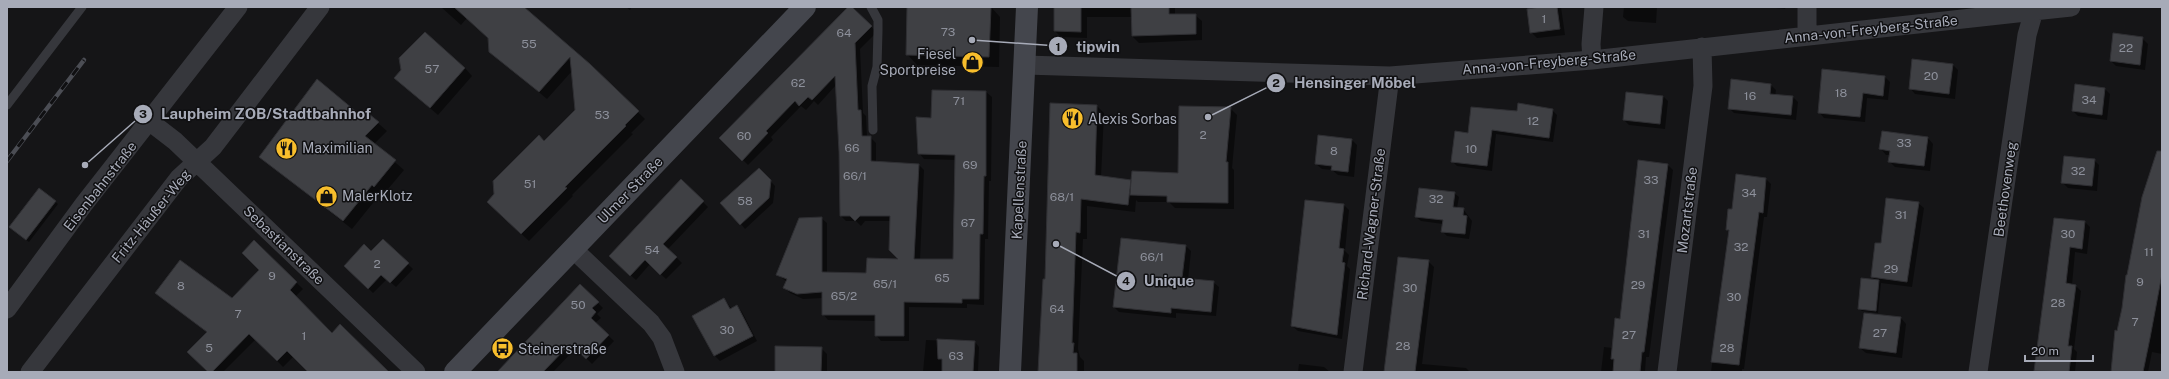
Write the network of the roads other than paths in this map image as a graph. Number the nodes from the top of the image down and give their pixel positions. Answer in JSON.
{"nodes":[{"id":1,"x":82,"y":7,"type":"edge"},
{"id":2,"x":238,"y":7,"type":"edge"},
{"id":3,"x":320,"y":7,"type":"edge"},
{"id":4,"x":805,"y":7,"type":"edge"},
{"id":5,"x":870,"y":7,"type":"edge"},
{"id":6,"x":1027,"y":7,"type":"edge"},
{"id":7,"x":1594,"y":7,"type":"edge"},
{"id":8,"x":1807,"y":7,"type":"edge"},
{"id":9,"x":2071,"y":7,"type":"edge"},
{"id":10,"x":2034,"y":9,"type":"edge"},
{"id":11,"x":1807,"y":35,"type":"junction"},
{"id":12,"x":1702,"y":47,"type":"junction"},
{"id":13,"x":1592,"y":60,"type":"junction"},
{"id":14,"x":1025,"y":65,"type":"junction"},
{"id":15,"x":1390,"y":76,"type":"junction"},
{"id":16,"x":7,"y":90,"type":"edge"},
{"id":17,"x":9,"y":103,"type":"edge"},
{"id":18,"x":149,"y":122,"type":"junction"},
{"id":19,"x":873,"y":130,"type":"dead end"},
{"id":20,"x":196,"y":161,"type":"junction"},
{"id":21,"x":573,"y":249,"type":"junction"},
{"id":22,"x":7,"y":308,"type":"edge"},
{"id":23,"x":30,"y":372,"type":"edge"},
{"id":24,"x":416,"y":372,"type":"edge"},
{"id":25,"x":455,"y":372,"type":"edge"},
{"id":26,"x":675,"y":372,"type":"edge"},
{"id":27,"x":1010,"y":372,"type":"edge"},
{"id":28,"x":1352,"y":372,"type":"edge"},
{"id":29,"x":1667,"y":372,"type":"edge"},
{"id":30,"x":1978,"y":372,"type":"edge"}],
"edges":[{"from":1,"to":17,"type":"lane"},
{"from":2,"to":18,"type":"street","name":"Eisenbahnstraße"},
{"from":3,"to":20,"type":"street","name":"Fritz-Häußer-Weg"},
{"from":4,"to":21,"type":"main road","name":"Ulmer Straße"},
{"from":5,"to":19,"type":"lane"},
{"from":6,"to":14,"type":"main road","name":"Kapellenstraße"},
{"from":7,"to":13,"type":"street"},
{"from":8,"to":11,"type":"street"},
{"from":9,"to":10,"type":"street","name":"Anna-von-Freyberg-Straße"},
{"from":10,"to":11,"type":"street","name":"Anna-von-Freyberg-Straße"},
{"from":10,"to":30,"type":"street","name":"Beethovenweg"},
{"from":11,"to":12,"type":"street","name":"Anna-von-Freyberg-Straße"},
{"from":12,"to":13,"type":"street","name":"Anna-von-Freyberg-Straße"},
{"from":12,"to":29,"type":"street","name":"Mozartstraße"},
{"from":13,"to":15,"type":"street","name":"Anna-von-Freyberg-Straße"},
{"from":14,"to":15,"type":"street","name":"Anna-von-Freyberg-Straße"},
{"from":14,"to":27,"type":"main road","name":"Kapellenstraße"},
{"from":15,"to":28,"type":"street","name":"Richard-Wagner-Straße"},
{"from":16,"to":17,"type":"lane"},
{"from":18,"to":20,"type":"street","name":"Sebastianstraße"},
{"from":18,"to":22,"type":"street","name":"Eisenbahnstraße"},
{"from":20,"to":23,"type":"street","name":"Fritz-Häußer-Weg"},
{"from":20,"to":24,"type":"street","name":"Sebastianstraße"},
{"from":21,"to":25,"type":"main road","name":"Ulmer Straße"},
{"from":21,"to":26,"type":"street"}]}
